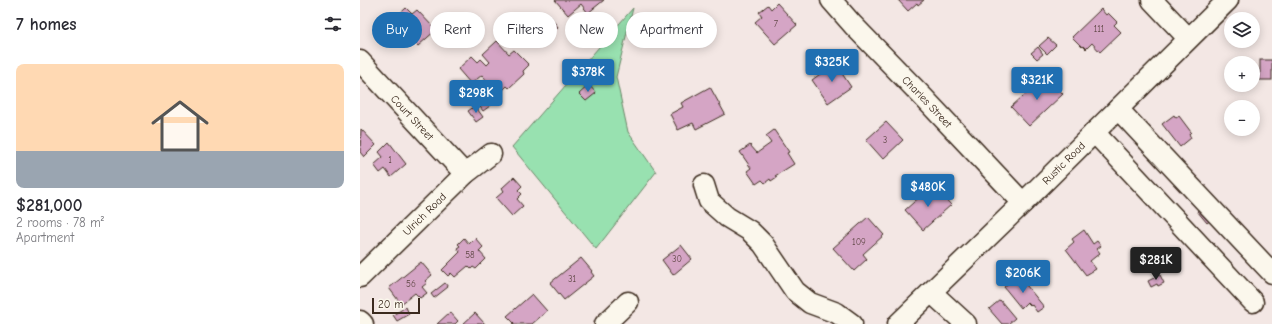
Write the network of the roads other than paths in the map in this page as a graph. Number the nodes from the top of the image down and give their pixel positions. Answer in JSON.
{"nodes":[{"id":1,"x":830,"y":0,"type":"edge"},
{"id":2,"x":1152,"y":0,"type":"edge"},
{"id":3,"x":1228,"y":0,"type":"edge"},
{"id":4,"x":1188,"y":38,"type":"junction"},
{"id":5,"x":360,"y":60,"type":"edge"},
{"id":6,"x":1118,"y":109,"type":"junction"},
{"id":7,"x":1094,"y":132,"type":"junction"},
{"id":8,"x":491,"y":154,"type":"dead end"},
{"id":9,"x":465,"y":174,"type":"junction"},
{"id":10,"x":704,"y":185,"type":"dead end"},
{"id":11,"x":1023,"y":203,"type":"junction"},
{"id":12,"x":1272,"y":273,"type":"edge"},
{"id":13,"x":360,"y":277,"type":"edge"},
{"id":14,"x":931,"y":292,"type":"junction"},
{"id":15,"x":628,"y":302,"type":"dead end"},
{"id":16,"x":1253,"y":302,"type":"dead end"},
{"id":17,"x":360,"y":321,"type":"edge"},
{"id":18,"x":363,"y":324,"type":"edge"},
{"id":19,"x":605,"y":324,"type":"edge"},
{"id":20,"x":852,"y":324,"type":"edge"},
{"id":21,"x":898,"y":324,"type":"edge"},
{"id":22,"x":966,"y":324,"type":"edge"}],
"edges":[{"from":1,"to":11,"type":"street","name":"Charles Street"},
{"from":2,"to":4,"type":"street"},
{"from":3,"to":4,"type":"street","name":"Rustic Road"},
{"from":4,"to":6,"type":"street","name":"Rustic Road"},
{"from":5,"to":9,"type":"street","name":"Court Street"},
{"from":6,"to":7,"type":"street","name":"Rustic Road"},
{"from":6,"to":12,"type":"street"},
{"from":7,"to":11,"type":"street","name":"Rustic Road"},
{"from":7,"to":16,"type":"street"},
{"from":8,"to":9,"type":"street","name":"Ulrich Road"},
{"from":9,"to":13,"type":"street","name":"Ulrich Road"},
{"from":10,"to":20,"type":"street"},
{"from":11,"to":14,"type":"street","name":"Rustic Road"},
{"from":14,"to":21,"type":"street","name":"Rustic Road"},
{"from":14,"to":22,"type":"street"},
{"from":15,"to":19,"type":"street"},
{"from":17,"to":18,"type":"street"}]}
